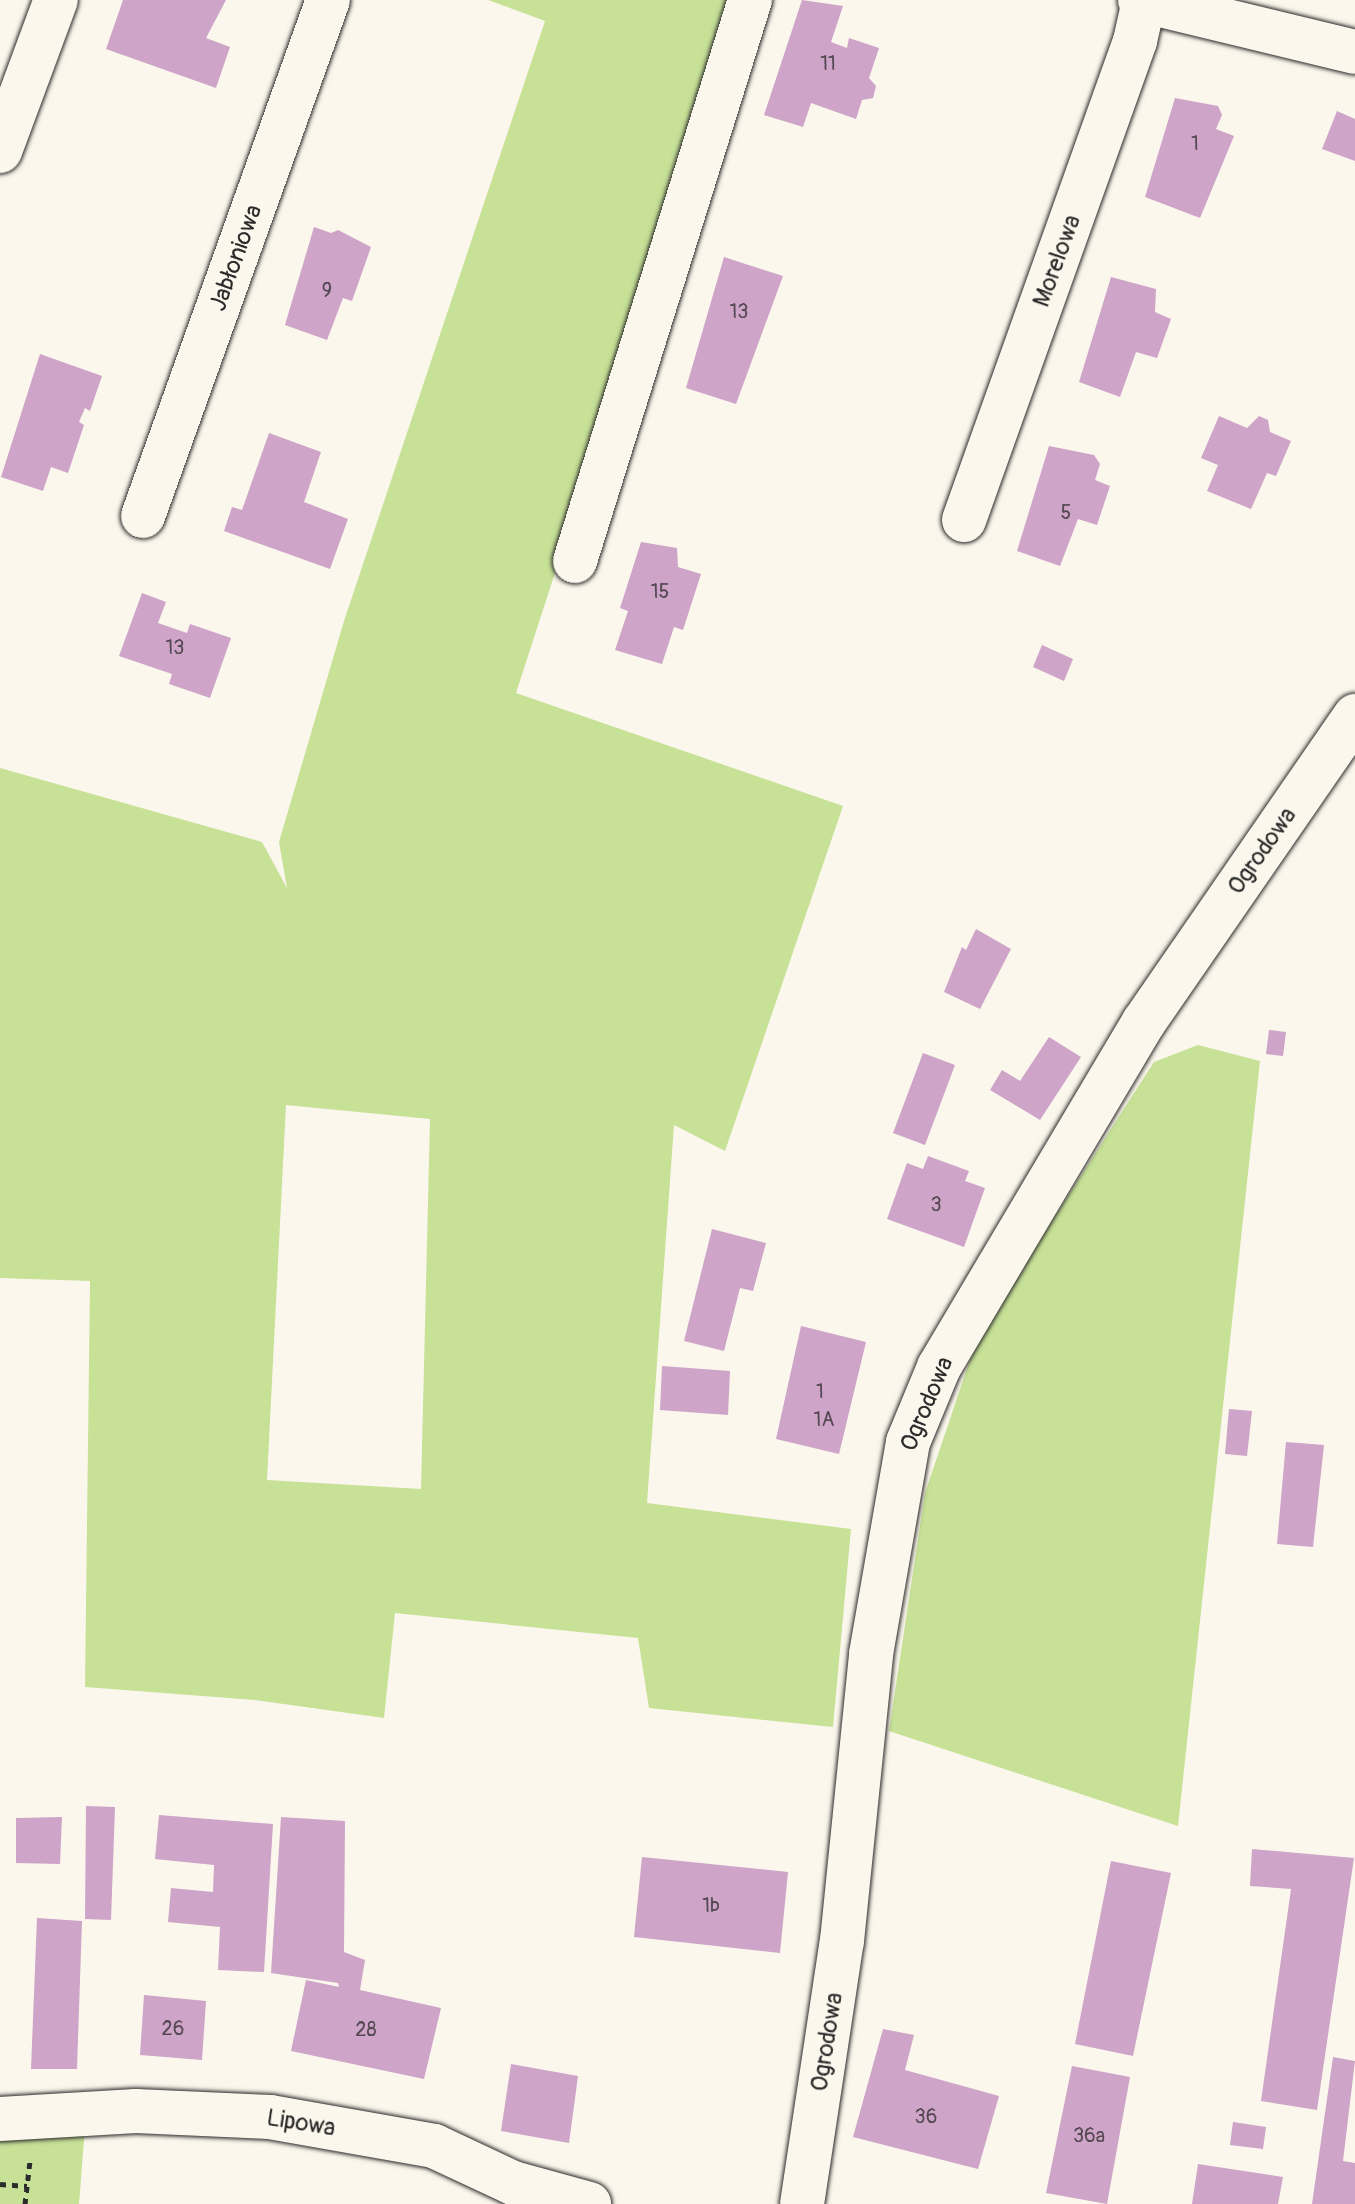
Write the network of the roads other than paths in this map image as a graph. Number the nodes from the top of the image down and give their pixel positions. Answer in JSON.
{"nodes":[{"id":1,"x":56,"y":0,"type":"edge"},
{"id":2,"x":328,"y":0,"type":"edge"},
{"id":3,"x":750,"y":0,"type":"edge"},
{"id":4,"x":1142,"y":0,"type":"edge"},
{"id":5,"x":1355,"y":52,"type":"edge"},
{"id":6,"x":0,"y":151,"type":"edge"},
{"id":7,"x":143,"y":516,"type":"dead end"},
{"id":8,"x":964,"y":520,"type":"dead end"},
{"id":9,"x":575,"y":561,"type":"dead end"},
{"id":10,"x":1355,"y":716,"type":"edge"},
{"id":11,"x":0,"y":2119,"type":"edge"},
{"id":12,"x":589,"y":2204,"type":"edge"},
{"id":13,"x":802,"y":2204,"type":"edge"}],
"edges":[{"from":1,"to":6,"type":"street"},
{"from":2,"to":7,"type":"street","name":"Jabłoniowa"},
{"from":3,"to":9,"type":"street"},
{"from":4,"to":5,"type":"street","name":"Morelowa"},
{"from":4,"to":8,"type":"street","name":"Morelowa"},
{"from":10,"to":13,"type":"street","name":"Ogrodowa"},
{"from":11,"to":12,"type":"street","name":"Lipowa"}]}
